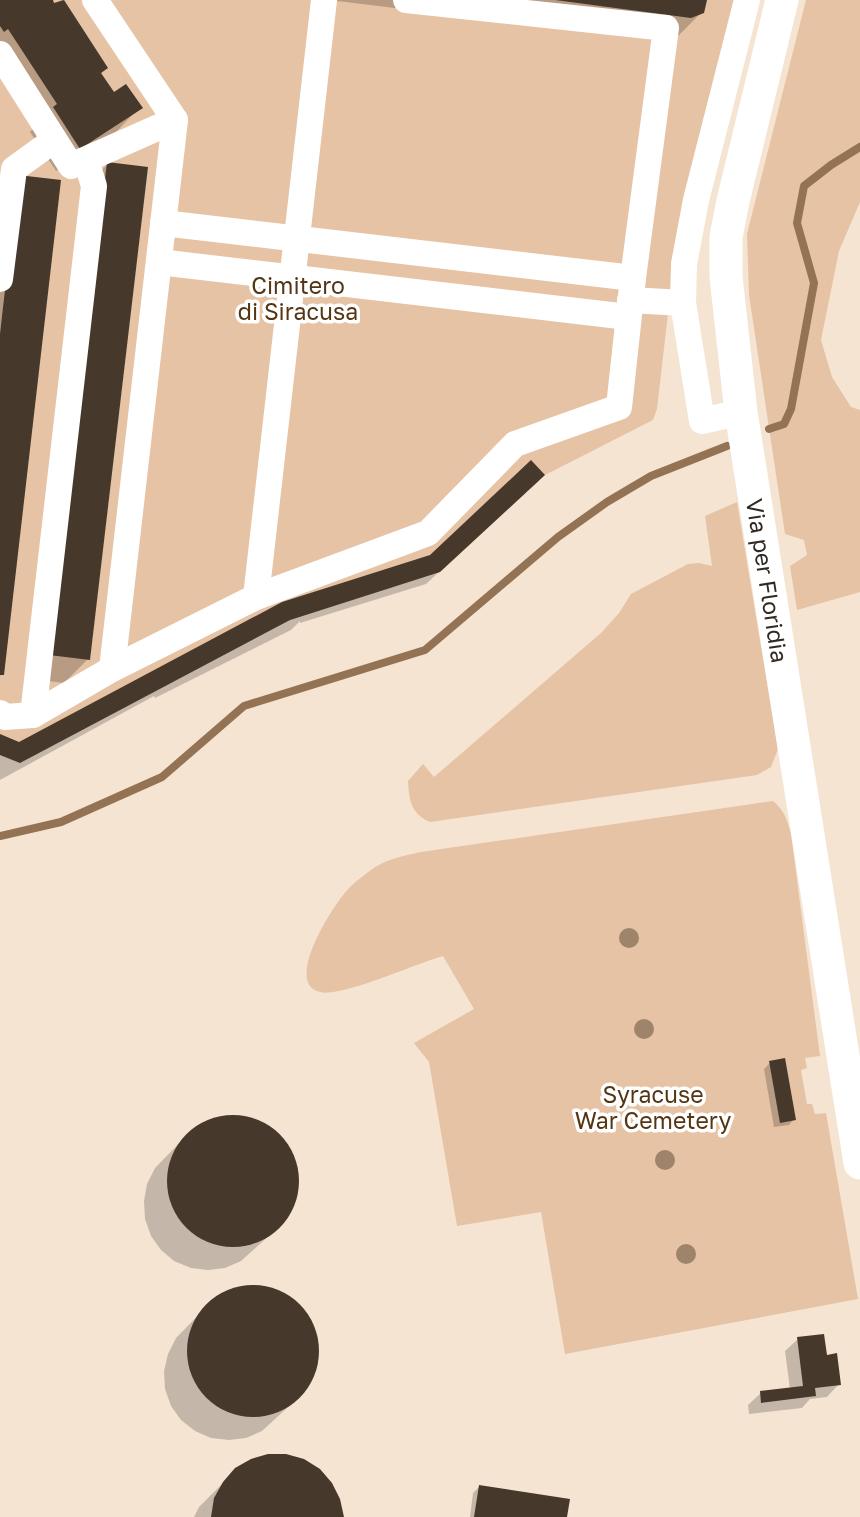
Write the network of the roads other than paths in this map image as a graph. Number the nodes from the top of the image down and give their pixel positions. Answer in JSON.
{"nodes":[{"id":1,"x":95,"y":0,"type":"edge"},
{"id":2,"x":324,"y":0,"type":"edge"},
{"id":3,"x":406,"y":0,"type":"edge"},
{"id":4,"x":747,"y":0,"type":"edge"},
{"id":5,"x":782,"y":0,"type":"edge"},
{"id":6,"x":0,"y":54,"type":"edge"},
{"id":7,"x":175,"y":120,"type":"junction"},
{"id":8,"x":54,"y":140,"type":"junction"},
{"id":9,"x":86,"y":160,"type":"junction"},
{"id":10,"x":163,"y":223,"type":"junction"},
{"id":11,"x":297,"y":239,"type":"junction"},
{"id":12,"x":159,"y":262,"type":"junction"},
{"id":13,"x":293,"y":277,"type":"junction"},
{"id":14,"x":0,"y":279,"type":"edge"},
{"id":15,"x":631,"y":298,"type":"junction"},
{"id":16,"x":683,"y":303,"type":"junction"},
{"id":17,"x":741,"y":412,"type":"junction"},
{"id":18,"x":256,"y":597,"type":"junction"},
{"id":19,"x":112,"y":669,"type":"junction"},
{"id":20,"x":0,"y":713,"type":"edge"},
{"id":21,"x":33,"y":715,"type":"junction"},
{"id":22,"x":860,"y":1163,"type":"edge"}],
"edges":[{"from":1,"to":7,"type":"lane"},
{"from":2,"to":11,"type":"lane"},
{"from":3,"to":15,"type":"lane"},
{"from":4,"to":16,"type":"lane"},
{"from":5,"to":17,"type":"main road","name":"Via per Floridia"},
{"from":6,"to":8,"type":"lane"},
{"from":7,"to":9,"type":"lane"},
{"from":7,"to":10,"type":"lane"},
{"from":8,"to":9,"type":"lane"},
{"from":8,"to":14,"type":"lane"},
{"from":9,"to":21,"type":"lane"},
{"from":10,"to":11,"type":"lane"},
{"from":10,"to":12,"type":"lane"},
{"from":11,"to":13,"type":"lane"},
{"from":11,"to":15,"type":"lane"},
{"from":12,"to":13,"type":"lane"},
{"from":12,"to":19,"type":"lane"},
{"from":13,"to":15,"type":"lane"},
{"from":13,"to":18,"type":"lane"},
{"from":15,"to":16,"type":"lane"},
{"from":15,"to":18,"type":"lane"},
{"from":16,"to":17,"type":"lane"},
{"from":17,"to":22,"type":"main road","name":"Via per Floridia"},
{"from":18,"to":19,"type":"lane"},
{"from":19,"to":21,"type":"lane"},
{"from":20,"to":21,"type":"lane"}]}
